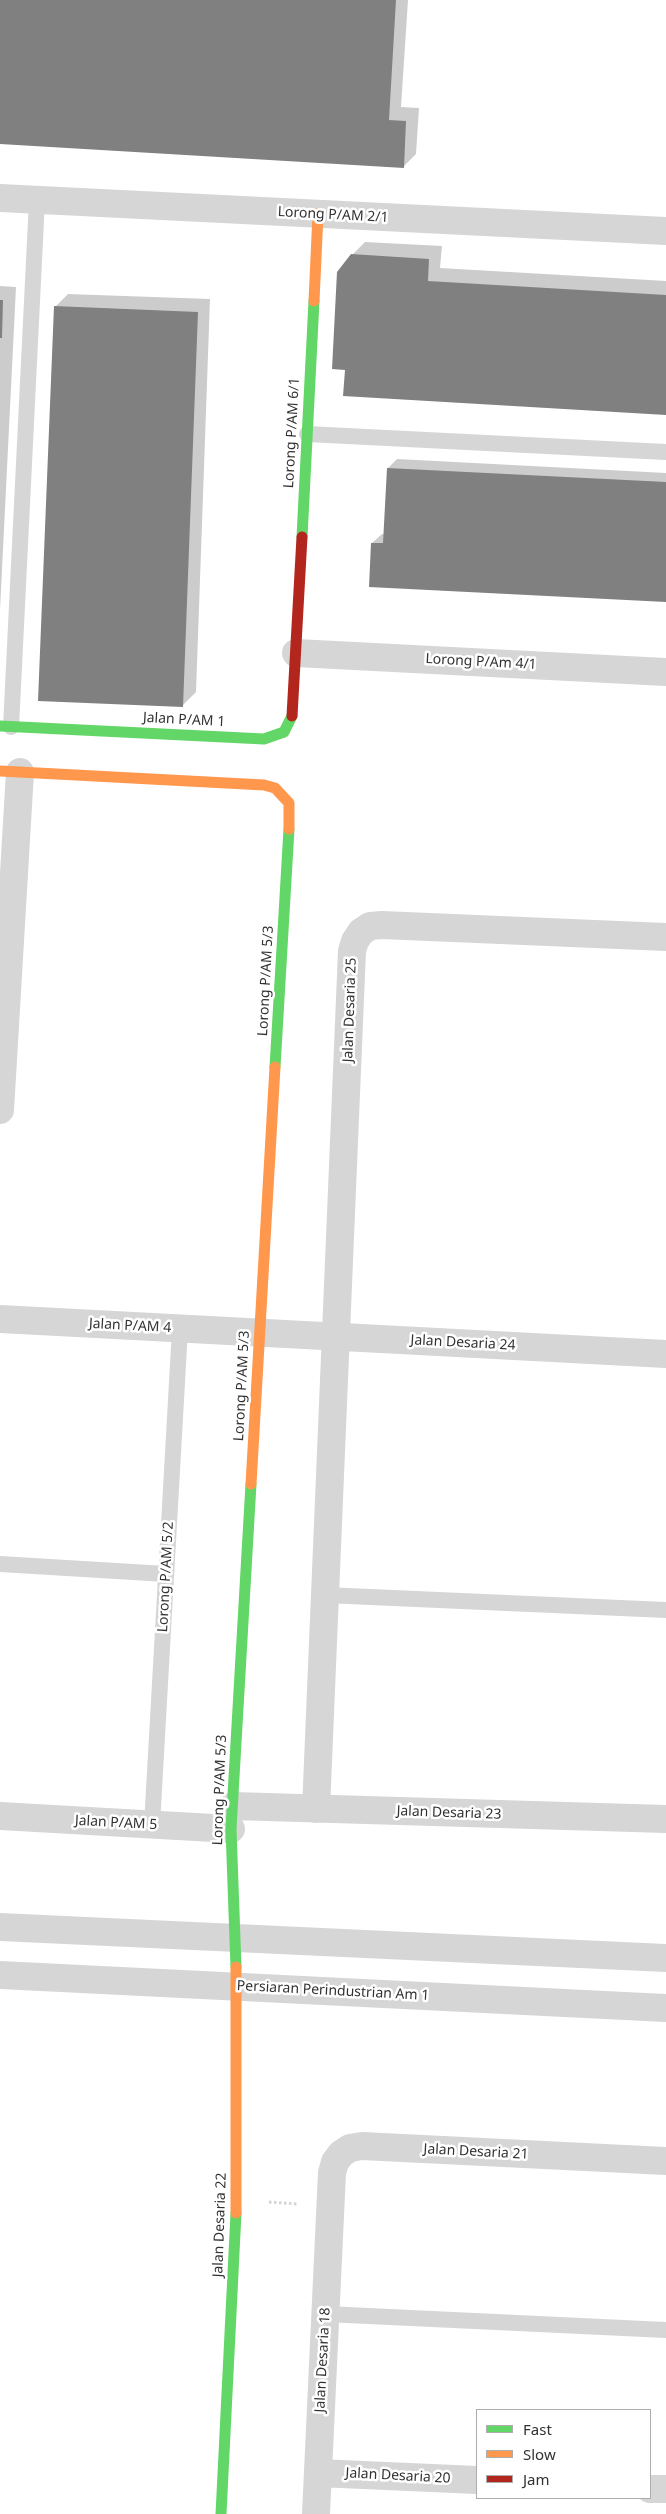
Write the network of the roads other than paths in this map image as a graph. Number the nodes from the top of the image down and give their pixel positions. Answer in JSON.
{"nodes":[{"id":1,"x":0,"y":198,"type":"edge"},
{"id":2,"x":37,"y":200,"type":"junction"},
{"id":3,"x":318,"y":214,"type":"junction"},
{"id":4,"x":666,"y":232,"type":"edge"},
{"id":5,"x":307,"y":434,"type":"junction"},
{"id":6,"x":666,"y":452,"type":"edge"},
{"id":7,"x":296,"y":653,"type":"junction"},
{"id":8,"x":666,"y":672,"type":"edge"},
{"id":9,"x":5,"y":726,"type":"edge"},
{"id":10,"x":10,"y":771,"type":"edge"},
{"id":11,"x":666,"y":937,"type":"edge"},
{"id":12,"x":0,"y":1110,"type":"edge"},
{"id":13,"x":0,"y":1319,"type":"edge"},
{"id":14,"x":180,"y":1329,"type":"junction"},
{"id":15,"x":260,"y":1333,"type":"junction"},
{"id":16,"x":336,"y":1337,"type":"junction"},
{"id":17,"x":666,"y":1354,"type":"edge"},
{"id":18,"x":0,"y":1564,"type":"edge"},
{"id":19,"x":166,"y":1574,"type":"junction"},
{"id":20,"x":325,"y":1595,"type":"junction"},
{"id":21,"x":666,"y":1610,"type":"edge"},
{"id":22,"x":316,"y":1809,"type":"junction"},
{"id":23,"x":0,"y":1816,"type":"edge"},
{"id":24,"x":232,"y":1818,"type":"junction"},
{"id":25,"x":666,"y":1819,"type":"edge"},
{"id":26,"x":152,"y":1825,"type":"junction"},
{"id":27,"x":0,"y":1927,"type":"edge"},
{"id":28,"x":236,"y":1937,"type":"junction"},
{"id":29,"x":666,"y":1958,"type":"edge"},
{"id":30,"x":0,"y":1975,"type":"edge"},
{"id":31,"x":238,"y":1987,"type":"junction"},
{"id":32,"x":666,"y":2008,"type":"edge"},
{"id":33,"x":666,"y":2161,"type":"edge"},
{"id":34,"x":331,"y":2205,"type":"joint"},
{"id":35,"x":326,"y":2314,"type":"junction"},
{"id":36,"x":666,"y":2330,"type":"edge"},
{"id":37,"x":318,"y":2473,"type":"junction"},
{"id":38,"x":476,"y":2480,"type":"edge"},
{"id":39,"x":651,"y":2489,"type":"edge"},
{"id":40,"x":666,"y":2490,"type":"edge"},
{"id":41,"x":221,"y":2514,"type":"edge"},
{"id":42,"x":316,"y":2514,"type":"edge"}],
"edges":[{"from":1,"to":2,"type":"street","name":"Lorong P/AM 2/1"},
{"from":2,"to":3,"type":"street","name":"Lorong P/AM 2/1"},
{"from":2,"to":9,"type":"lane"},
{"from":3,"to":4,"type":"street","name":"Lorong P/AM 2/1"},
{"from":3,"to":5,"type":"street","name":"Lorong P/AM 6/1"},
{"from":5,"to":6,"type":"lane"},
{"from":5,"to":7,"type":"street","name":"Lorong P/AM 6/1"},
{"from":7,"to":8,"type":"street","name":"Lorong P/Am 4/1"},
{"from":7,"to":9,"type":"street","name":"Jalan P/AM 1"},
{"from":10,"to":12,"type":"street"},
{"from":10,"to":15,"type":"street","name":"Lorong P/AM 5/3"},
{"from":11,"to":16,"type":"street","name":"Jalan Desaria 25"},
{"from":13,"to":14,"type":"street","name":"Jalan P/AM 4"},
{"from":14,"to":15,"type":"street","name":"Jalan P/AM 4"},
{"from":14,"to":19,"type":"lane","name":"Lorong P/AM 5/2"},
{"from":15,"to":16,"type":"street","name":"Jalan Desaria 24"},
{"from":15,"to":24,"type":"street","name":"Lorong P/AM 5/3"},
{"from":16,"to":17,"type":"street","name":"Jalan Desaria 24"},
{"from":16,"to":20,"type":"street","name":"Jalan Desaria 25"},
{"from":18,"to":19,"type":"lane"},
{"from":19,"to":26,"type":"lane","name":"Lorong P/AM 5/2"},
{"from":20,"to":21,"type":"lane"},
{"from":20,"to":22,"type":"street","name":"Jalan Desaria 25"},
{"from":22,"to":24,"type":"street","name":"Jalan Desaria 23"},
{"from":22,"to":25,"type":"street","name":"Jalan Desaria 23"},
{"from":23,"to":26,"type":"street","name":"Jalan P/AM 5"},
{"from":24,"to":26,"type":"street","name":"Jalan P/AM 5"},
{"from":24,"to":28,"type":"street","name":"Lorong P/AM 5/3"},
{"from":27,"to":28,"type":"street"},
{"from":28,"to":29,"type":"street"},
{"from":28,"to":31,"type":"street","name":"Jalan Desaria 22"},
{"from":30,"to":31,"type":"street","name":"Persiaran Perindustrian Am 1"},
{"from":31,"to":32,"type":"street","name":"Persiaran Perindustrian Am 1"},
{"from":31,"to":41,"type":"street","name":"Jalan Desaria 22"},
{"from":33,"to":34,"type":"street","name":"Jalan Desaria 21"},
{"from":34,"to":35,"type":"street","name":"Jalan Desaria 18"},
{"from":35,"to":36,"type":"lane"},
{"from":35,"to":37,"type":"street","name":"Jalan Desaria 18"},
{"from":37,"to":38,"type":"street","name":"Jalan Desaria 20"},
{"from":37,"to":42,"type":"street","name":"Jalan Desaria 18"},
{"from":39,"to":40,"type":"street"}]}
